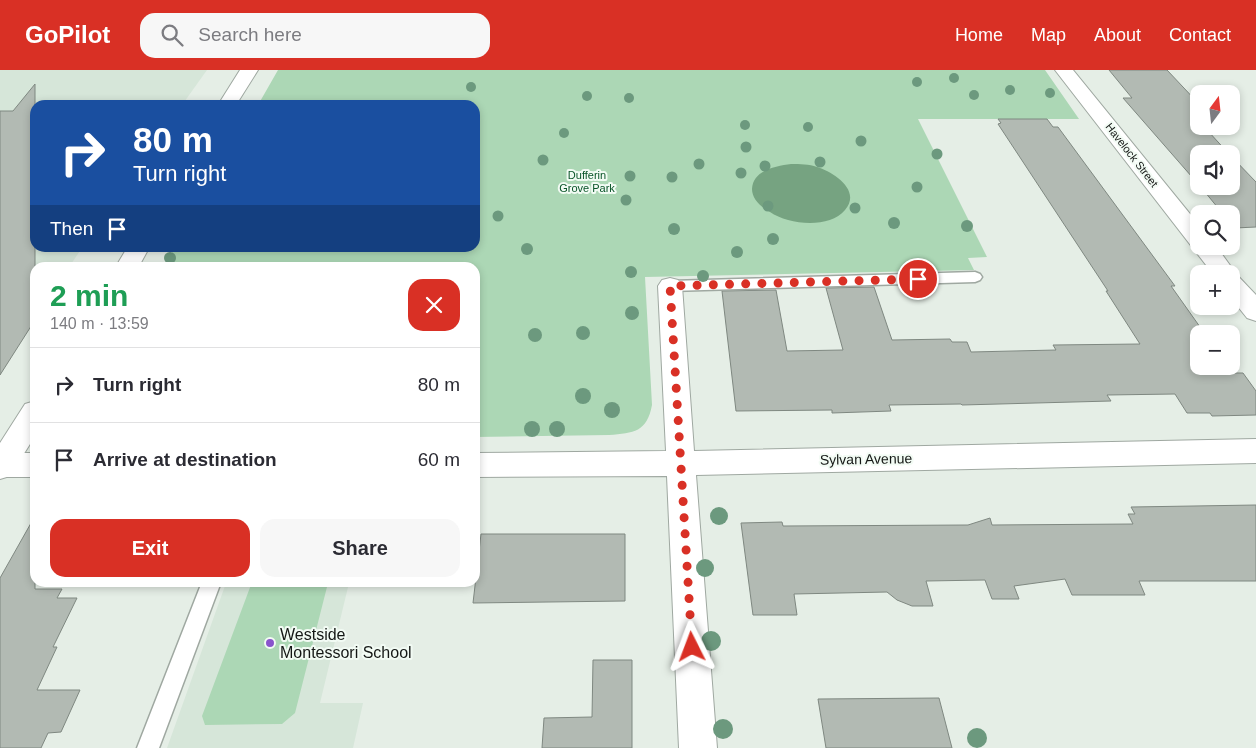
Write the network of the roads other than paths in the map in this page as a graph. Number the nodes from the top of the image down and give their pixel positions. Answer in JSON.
{"nodes":[{"id":1,"x":249,"y":70,"type":"edge"},
{"id":2,"x":1064,"y":70,"type":"edge"},
{"id":3,"x":230,"y":100,"type":"edge"},
{"id":4,"x":1190,"y":229,"type":"edge"},
{"id":5,"x":1211,"y":255,"type":"edge"},
{"id":6,"x":1219,"y":265,"type":"edge"},
{"id":7,"x":975,"y":277,"type":"dead end"},
{"id":8,"x":670,"y":286,"type":"joint"},
{"id":9,"x":1240,"y":292,"type":"edge"},
{"id":10,"x":1256,"y":312,"type":"edge"},
{"id":11,"x":30,"y":420,"type":"edge"},
{"id":12,"x":1256,"y":451,"type":"edge"},
{"id":13,"x":682,"y":463,"type":"junction"},
{"id":14,"x":30,"y":465,"type":"edge"},
{"id":15,"x":480,"y":465,"type":"edge"},
{"id":16,"x":1,"y":466,"type":"edge"},
{"id":17,"x":210,"y":587,"type":"edge"},
{"id":18,"x":148,"y":748,"type":"edge"},
{"id":19,"x":698,"y":748,"type":"edge"}],
"edges":[{"from":1,"to":3,"type":"street"},
{"from":2,"to":4,"type":"street","name":"Havelock Street"},
{"from":5,"to":6,"type":"street"},
{"from":7,"to":8,"type":"lane"},
{"from":8,"to":13,"type":"street"},
{"from":9,"to":10,"type":"street"},
{"from":11,"to":16,"type":"street"},
{"from":12,"to":13,"type":"street","name":"Sylvan Avenue"},
{"from":13,"to":15,"type":"street","name":"Sylvan Avenue"},
{"from":13,"to":19,"type":"street"},
{"from":14,"to":16,"type":"street"},
{"from":17,"to":18,"type":"lane"}]}
